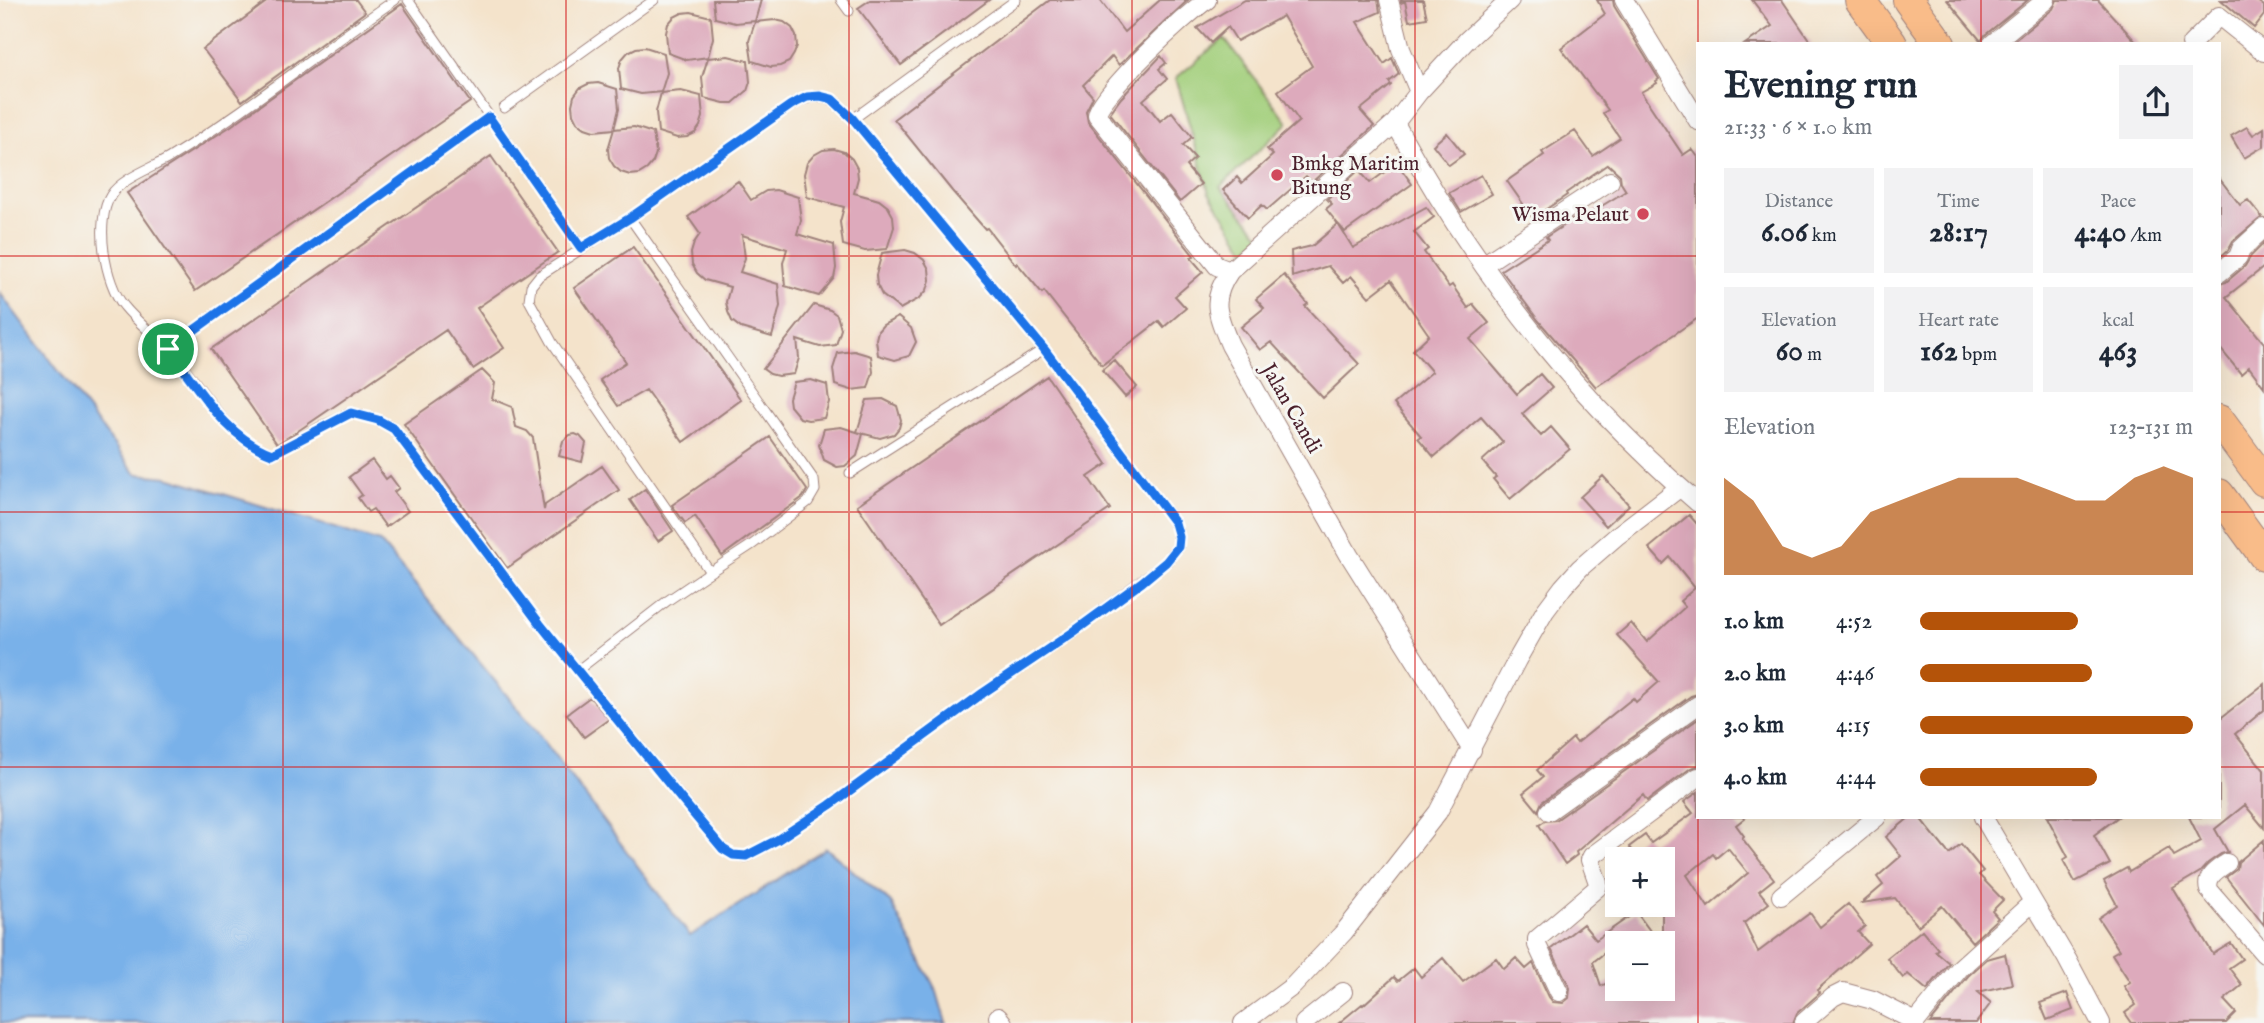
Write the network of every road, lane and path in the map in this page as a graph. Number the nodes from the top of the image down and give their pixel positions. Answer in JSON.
{"nodes":[{"id":1,"x":395,"y":0,"type":"edge"},
{"id":2,"x":408,"y":0,"type":"edge"},
{"id":3,"x":654,"y":0,"type":"edge"},
{"id":4,"x":841,"y":0,"type":"edge"},
{"id":5,"x":1016,"y":0,"type":"edge"},
{"id":6,"x":1207,"y":0,"type":"edge"},
{"id":7,"x":1389,"y":0,"type":"edge"},
{"id":8,"x":1510,"y":0,"type":"edge"},
{"id":9,"x":1623,"y":0,"type":"edge"},
{"id":10,"x":1860,"y":0,"type":"edge"},
{"id":11,"x":1908,"y":0,"type":"edge"},
{"id":12,"x":2046,"y":0,"type":"edge"},
{"id":13,"x":849,"y":11,"type":"dead end"},
{"id":14,"x":2260,"y":41,"type":"edge"},
{"id":15,"x":1891,"y":42,"type":"edge"},
{"id":16,"x":1939,"y":42,"type":"edge"},
{"id":17,"x":1994,"y":42,"type":"edge"},
{"id":18,"x":2193,"y":42,"type":"edge"},
{"id":19,"x":1419,"y":92,"type":"junction"},
{"id":20,"x":504,"y":108,"type":"dead end"},
{"id":21,"x":489,"y":117,"type":"junction"},
{"id":22,"x":1696,"y":118,"type":"edge"},
{"id":23,"x":853,"y":119,"type":"junction"},
{"id":24,"x":1395,"y":124,"type":"junction"},
{"id":25,"x":1610,"y":181,"type":"dead end"},
{"id":26,"x":630,"y":218,"type":"junction"},
{"id":27,"x":2264,"y":228,"type":"edge"},
{"id":28,"x":581,"y":248,"type":"junction"},
{"id":29,"x":1483,"y":265,"type":"junction"},
{"id":30,"x":1230,"y":271,"type":"junction"},
{"id":31,"x":2221,"y":271,"type":"edge"},
{"id":32,"x":168,"y":349,"type":"junction"},
{"id":33,"x":1044,"y":349,"type":"junction"},
{"id":34,"x":2221,"y":423,"type":"edge"},
{"id":35,"x":850,"y":473,"type":"dead end"},
{"id":36,"x":2264,"y":481,"type":"edge"},
{"id":37,"x":1691,"y":495,"type":"edge"},
{"id":38,"x":2221,"y":500,"type":"edge"},
{"id":39,"x":2228,"y":522,"type":"edge"},
{"id":40,"x":2264,"y":556,"type":"edge"},
{"id":41,"x":710,"y":572,"type":"junction"},
{"id":42,"x":578,"y":670,"type":"junction"},
{"id":43,"x":1696,"y":706,"type":"edge"},
{"id":44,"x":1472,"y":750,"type":"junction"},
{"id":45,"x":1696,"y":778,"type":"edge"},
{"id":46,"x":1549,"y":811,"type":"dead end"},
{"id":47,"x":1875,"y":819,"type":"edge"},
{"id":48,"x":1984,"y":819,"type":"edge"},
{"id":49,"x":2227,"y":863,"type":"dead end"},
{"id":50,"x":1781,"y":897,"type":"dead end"},
{"id":51,"x":2032,"y":902,"type":"junction"},
{"id":52,"x":2264,"y":954,"type":"edge"},
{"id":53,"x":1343,"y":992,"type":"dead end"},
{"id":54,"x":1559,"y":992,"type":"dead end"},
{"id":55,"x":1804,"y":1021,"type":"edge"},
{"id":56,"x":1243,"y":1023,"type":"edge"},
{"id":57,"x":1304,"y":1023,"type":"edge"},
{"id":58,"x":1916,"y":1023,"type":"edge"},
{"id":59,"x":2101,"y":1023,"type":"edge"}],
"edges":[{"from":1,"to":32,"type":"lane"},
{"from":2,"to":21,"type":"lane"},
{"from":3,"to":20,"type":"lane"},
{"from":4,"to":13,"type":"lane"},
{"from":5,"to":23,"type":"lane"},
{"from":6,"to":30,"type":"street"},
{"from":7,"to":19,"type":"street"},
{"from":8,"to":19,"type":"street","name":"Jalan Candi"},
{"from":9,"to":22,"type":"street"},
{"from":10,"to":15,"type":"highway"},
{"from":11,"to":16,"type":"highway"},
{"from":12,"to":17,"type":"street"},
{"from":14,"to":18,"type":"street"},
{"from":19,"to":24,"type":"street","name":"Jalan Candi"},
{"from":21,"to":28,"type":"lane"},
{"from":21,"to":32,"type":"lane"},
{"from":23,"to":26,"type":"lane"},
{"from":23,"to":33,"type":"lane"},
{"from":24,"to":29,"type":"street"},
{"from":24,"to":30,"type":"street","name":"Jalan Candi"},
{"from":25,"to":29,"type":"street"},
{"from":26,"to":28,"type":"lane"},
{"from":26,"to":41,"type":"lane"},
{"from":27,"to":31,"type":"street"},
{"from":28,"to":41,"type":"lane"},
{"from":29,"to":37,"type":"street"},
{"from":30,"to":44,"type":"street","name":"Jalan Candi"},
{"from":32,"to":42,"type":"lane"},
{"from":33,"to":35,"type":"lane"},
{"from":33,"to":42,"type":"lane"},
{"from":34,"to":36,"type":"highway"},
{"from":37,"to":44,"type":"street"},
{"from":38,"to":39,"type":"highway"},
{"from":39,"to":40,"type":"highway"},
{"from":41,"to":42,"type":"lane"},
{"from":43,"to":46,"type":"street"},
{"from":44,"to":56,"type":"street"},
{"from":45,"to":54,"type":"street"},
{"from":47,"to":50,"type":"street"},
{"from":48,"to":51,"type":"street"},
{"from":49,"to":52,"type":"street"},
{"from":51,"to":58,"type":"street"},
{"from":51,"to":59,"type":"street"},
{"from":53,"to":57,"type":"street"},
{"from":55,"to":58,"type":"street"}]}
